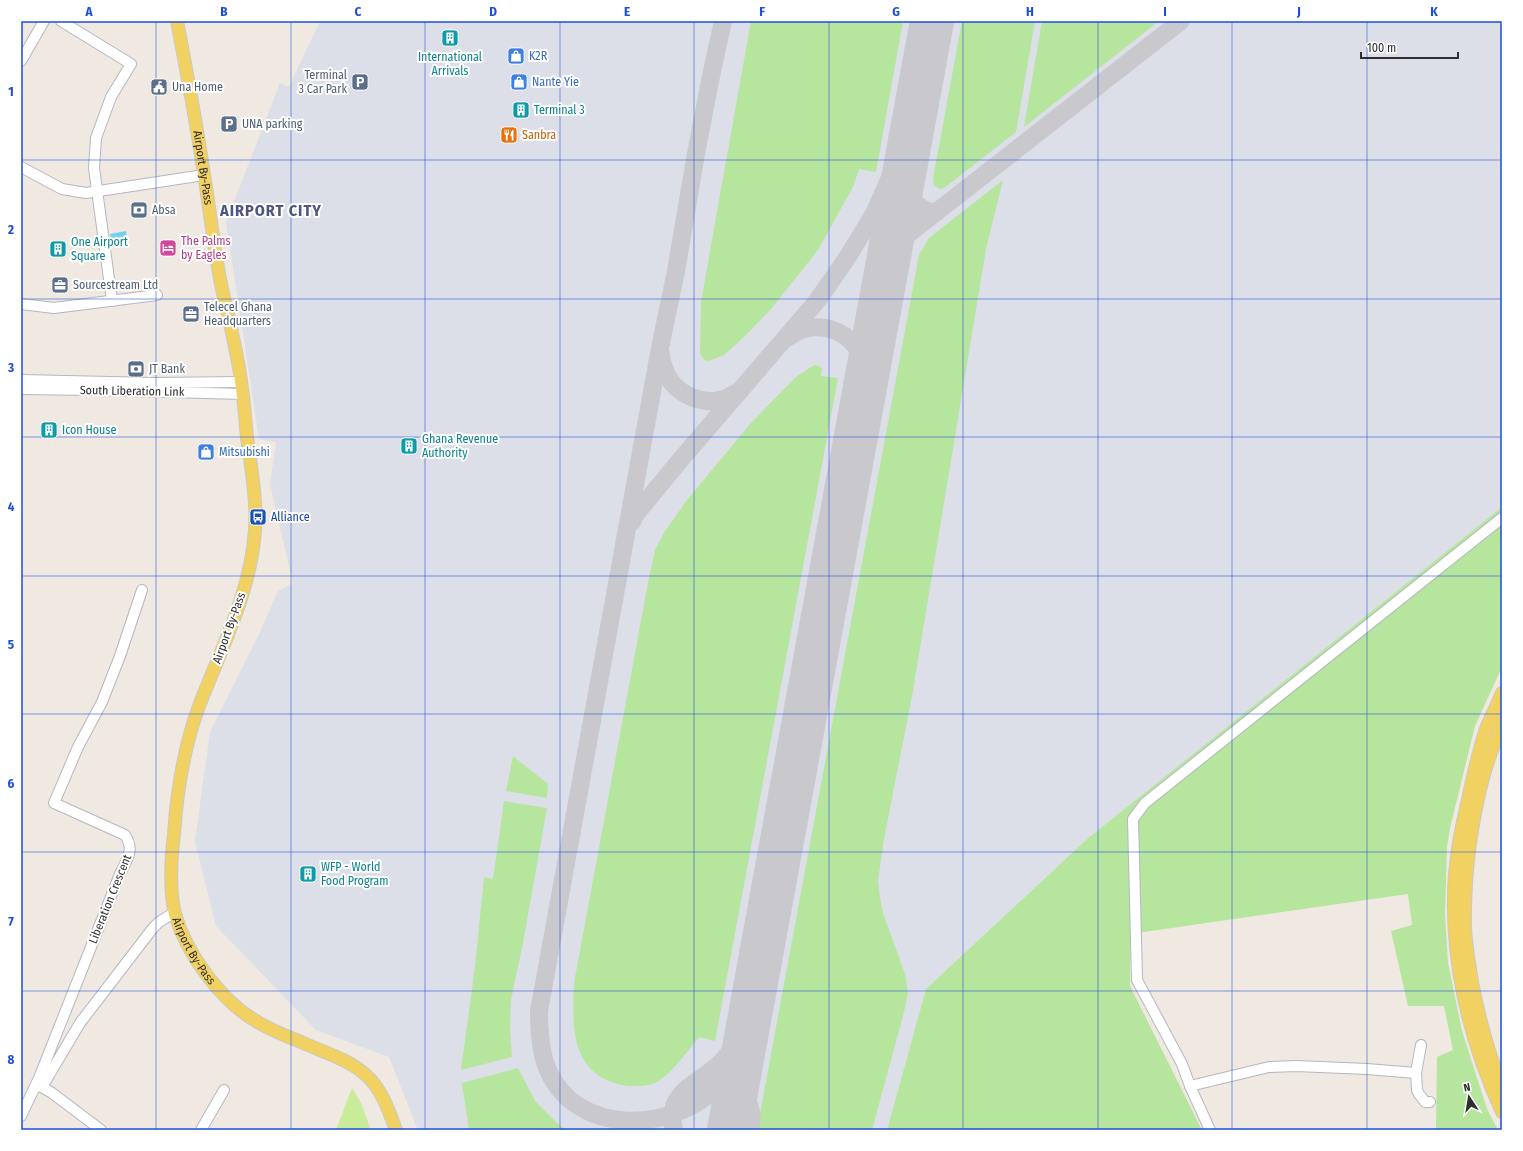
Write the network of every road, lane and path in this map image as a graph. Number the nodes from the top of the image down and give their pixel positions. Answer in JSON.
{"nodes":[{"id":1,"x":44,"y":21,"type":"edge"},
{"id":2,"x":61,"y":21,"type":"edge"},
{"id":3,"x":177,"y":21,"type":"edge"},
{"id":4,"x":21,"y":61,"type":"edge"},
{"id":5,"x":21,"y":167,"type":"edge"},
{"id":6,"x":204,"y":175,"type":"junction"},
{"id":7,"x":98,"y":192,"type":"junction"},
{"id":8,"x":157,"y":295,"type":"dead end"},
{"id":9,"x":112,"y":301,"type":"junction"},
{"id":10,"x":21,"y":304,"type":"edge"},
{"id":11,"x":21,"y":380,"type":"edge"},
{"id":12,"x":242,"y":388,"type":"junction"},
{"id":13,"x":21,"y":389,"type":"edge"},
{"id":14,"x":1502,"y":518,"type":"edge"},
{"id":15,"x":142,"y":590,"type":"dead end"},
{"id":16,"x":1502,"y":694,"type":"edge"},
{"id":17,"x":1502,"y":722,"type":"edge"},
{"id":18,"x":175,"y":912,"type":"junction"},
{"id":19,"x":1421,"y":1045,"type":"dead end"},
{"id":20,"x":1416,"y":1073,"type":"junction"},
{"id":21,"x":38,"y":1086,"type":"junction"},
{"id":22,"x":1190,"y":1086,"type":"junction"},
{"id":23,"x":1502,"y":1087,"type":"edge"},
{"id":24,"x":224,"y":1090,"type":"dead end"},
{"id":25,"x":1430,"y":1102,"type":"dead end"},
{"id":26,"x":1502,"y":1112,"type":"edge"},
{"id":27,"x":21,"y":1116,"type":"edge"},
{"id":28,"x":101,"y":1130,"type":"edge"},
{"id":29,"x":201,"y":1130,"type":"edge"},
{"id":30,"x":396,"y":1130,"type":"edge"},
{"id":31,"x":1210,"y":1130,"type":"edge"}],
"edges":[{"from":1,"to":4,"type":"street"},
{"from":2,"to":7,"type":"street"},
{"from":3,"to":6,"type":"main road","name":"Airport By-Pass"},
{"from":5,"to":7,"type":"street"},
{"from":6,"to":7,"type":"street"},
{"from":6,"to":12,"type":"main road","name":"Airport By-Pass"},
{"from":7,"to":9,"type":"street"},
{"from":8,"to":9,"type":"street"},
{"from":9,"to":10,"type":"street"},
{"from":11,"to":12,"type":"street","name":"South Liberation Link"},
{"from":12,"to":13,"type":"street","name":"South Liberation Link"},
{"from":12,"to":18,"type":"main road","name":"Airport By-Pass"},
{"from":14,"to":22,"type":"street"},
{"from":15,"to":21,"type":"street","name":"Liberation Crescent"},
{"from":16,"to":26,"type":"main road"},
{"from":17,"to":23,"type":"main road"},
{"from":18,"to":21,"type":"street"},
{"from":18,"to":30,"type":"main road","name":"Airport By-Pass"},
{"from":19,"to":20,"type":"street"},
{"from":20,"to":22,"type":"street"},
{"from":20,"to":25,"type":"street"},
{"from":21,"to":27,"type":"street","name":"Liberation Crescent"},
{"from":21,"to":28,"type":"street"},
{"from":22,"to":31,"type":"street"},
{"from":24,"to":29,"type":"street"}]}
